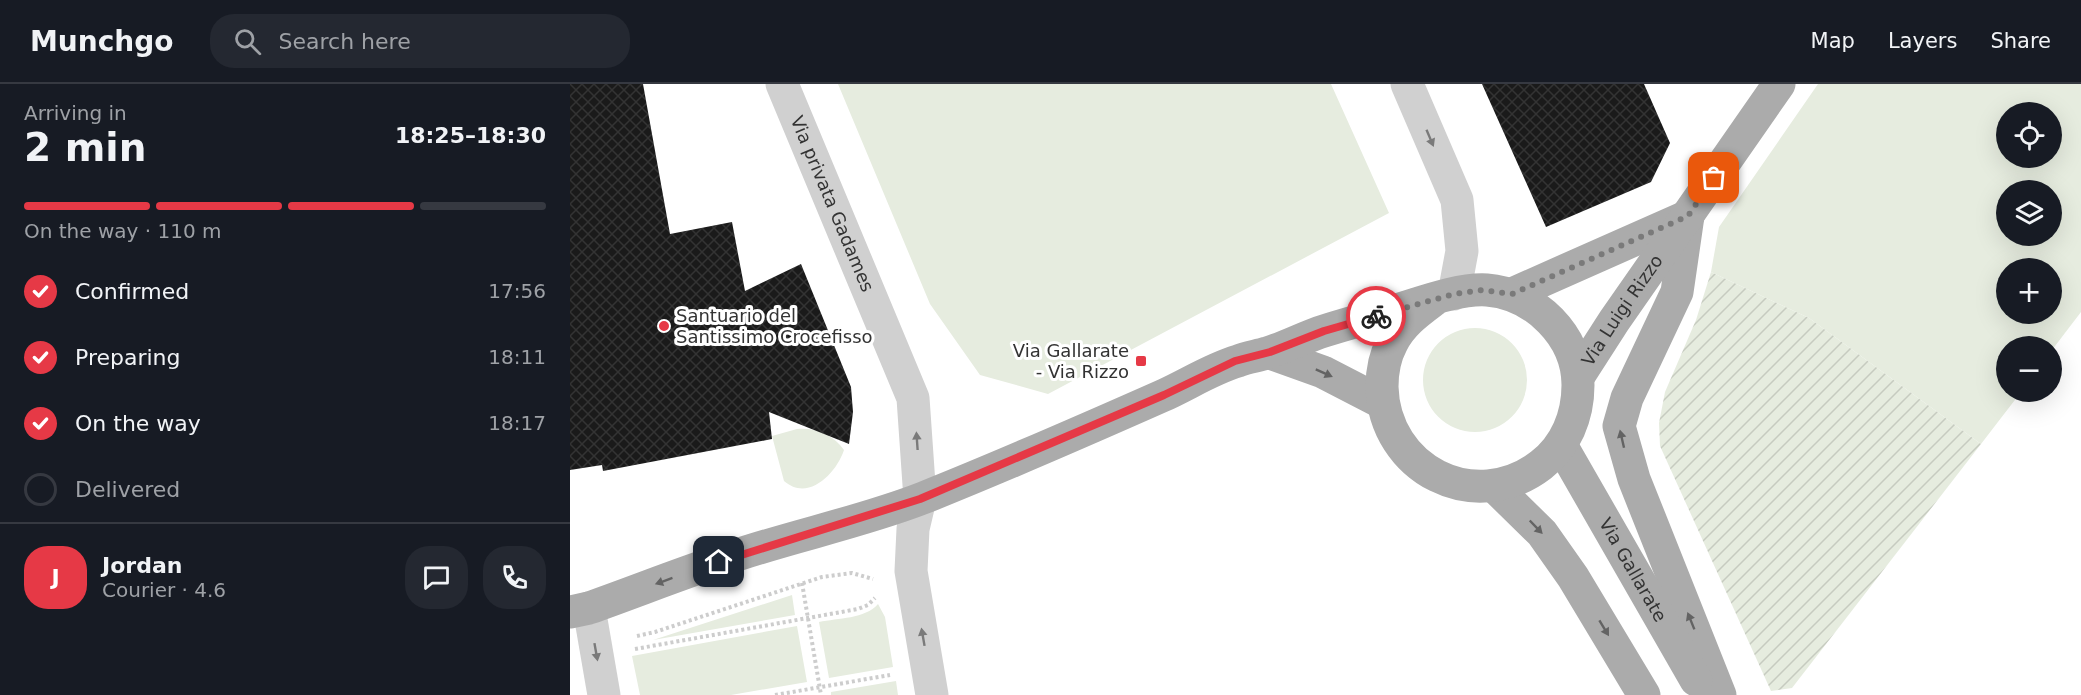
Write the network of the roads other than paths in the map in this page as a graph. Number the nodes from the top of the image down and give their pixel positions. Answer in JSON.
{"nodes":[{"id":1,"x":782,"y":84,"type":"edge"},
{"id":2,"x":1407,"y":84,"type":"edge"},
{"id":3,"x":1779,"y":84,"type":"edge"},
{"id":4,"x":1688,"y":216,"type":"junction"},
{"id":5,"x":1512,"y":294,"type":"junction"},
{"id":6,"x":1444,"y":297,"type":"junction"},
{"id":7,"x":1270,"y":352,"type":"junction"},
{"id":8,"x":1578,"y":377,"type":"junction"},
{"id":9,"x":1383,"y":403,"type":"junction"},
{"id":10,"x":1561,"y":445,"type":"junction"},
{"id":11,"x":1494,"y":486,"type":"junction"},
{"id":12,"x":920,"y":499,"type":"junction"},
{"id":13,"x":580,"y":610,"type":"edge"},
{"id":14,"x":604,"y":695,"type":"edge"},
{"id":15,"x":932,"y":695,"type":"edge"},
{"id":16,"x":1644,"y":695,"type":"edge"},
{"id":17,"x":1705,"y":695,"type":"edge"},
{"id":18,"x":1720,"y":695,"type":"edge"}],
"edges":[{"from":12,"to":1,"type":"street","name":"Via privata Gadames","one_way":true},
{"from":2,"to":6,"type":"street","one_way":true},
{"from":3,"to":4,"type":"main road","name":"Via Luigi Rizzo"},
{"from":4,"to":5,"type":"main road","name":"Via Luigi Rizzo"},
{"from":4,"to":8,"type":"main road","name":"Via Luigi Rizzo"},
{"from":18,"to":4,"type":"main road","one_way":true},
{"from":5,"to":6,"type":"main road"},
{"from":5,"to":8,"type":"main road"},
{"from":6,"to":7,"type":"main road"},
{"from":6,"to":9,"type":"main road"},
{"from":7,"to":9,"type":"main road","one_way":true},
{"from":7,"to":12,"type":"main road"},
{"from":8,"to":10,"type":"main road"},
{"from":9,"to":11,"type":"main road"},
{"from":10,"to":11,"type":"main road"},
{"from":10,"to":17,"type":"main road","name":"Via Gallarate"},
{"from":11,"to":16,"type":"main road","one_way":true},
{"from":12,"to":13,"type":"main road","one_way":true},
{"from":15,"to":12,"type":"street","name":"Via privata Gadames","one_way":true},
{"from":13,"to":14,"type":"street","one_way":true}]}
